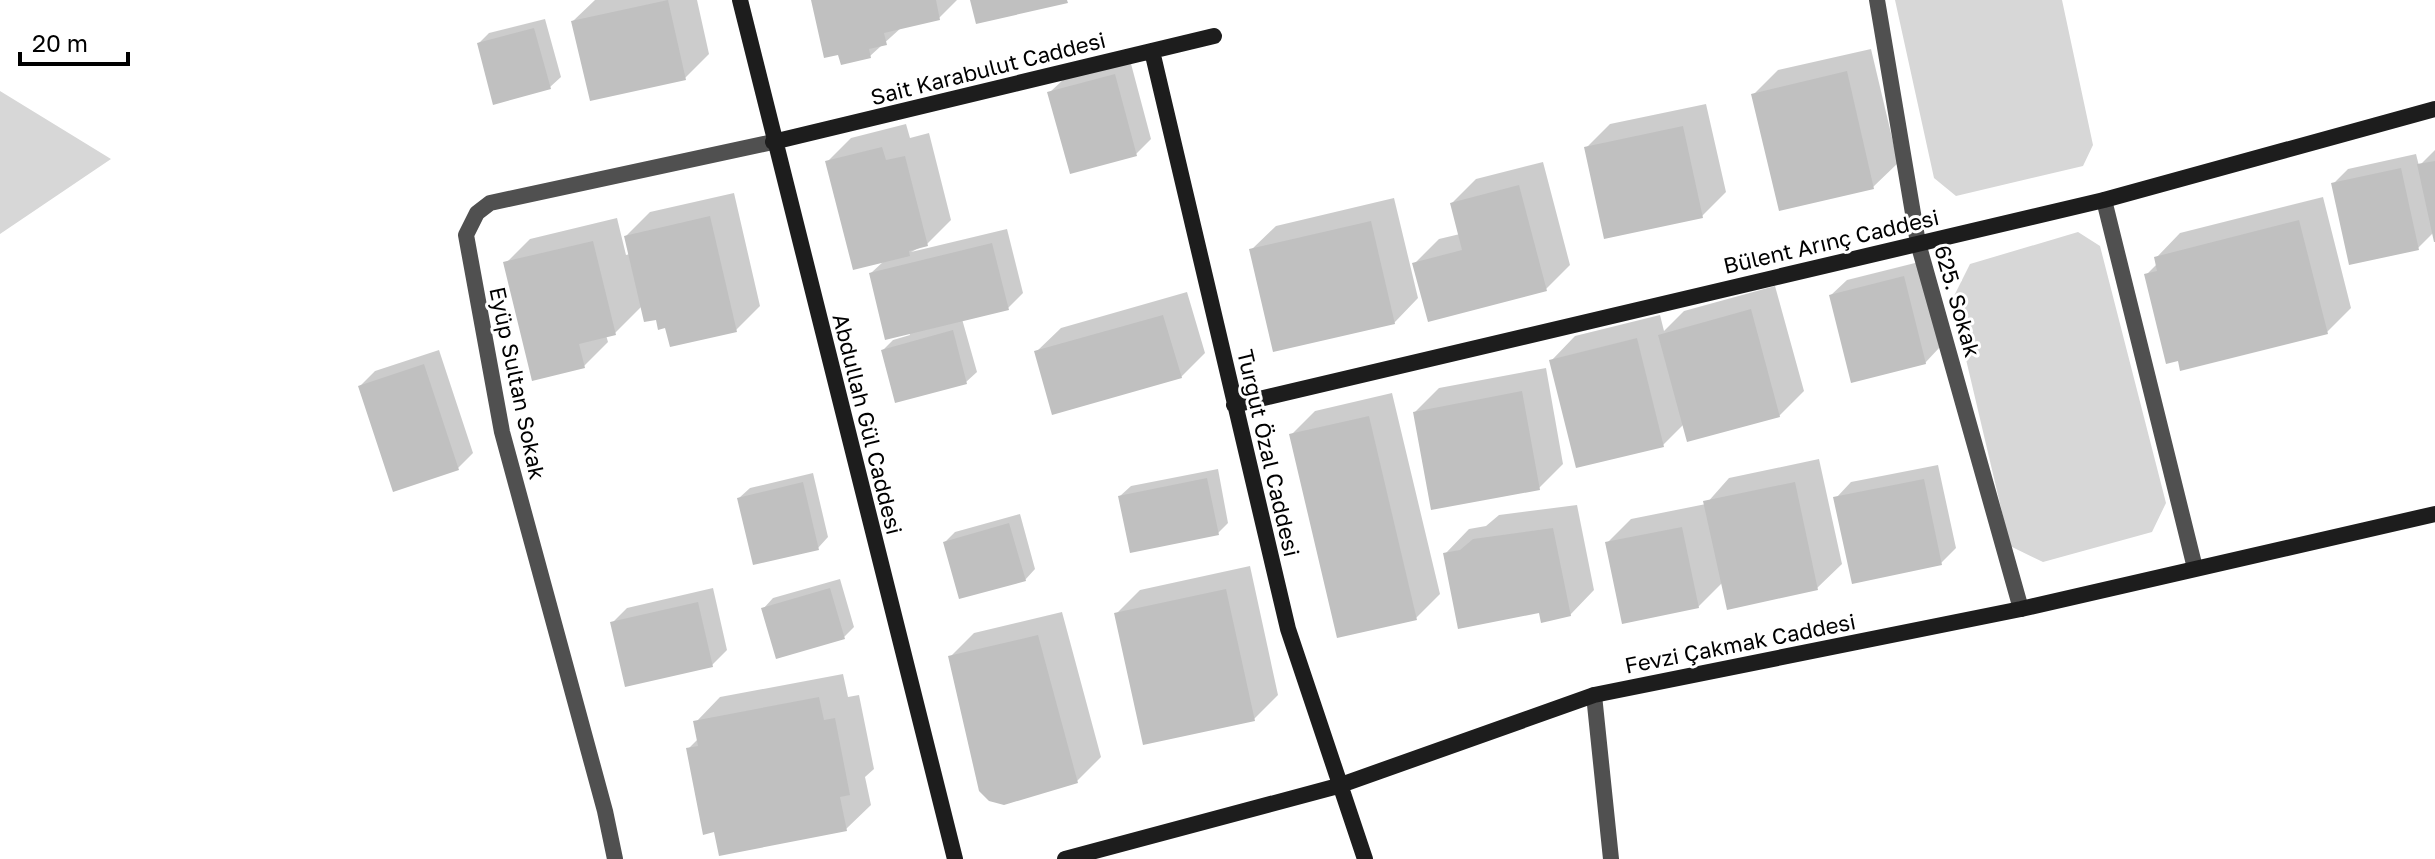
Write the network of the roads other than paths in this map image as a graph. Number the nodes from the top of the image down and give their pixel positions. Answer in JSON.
{"nodes":[{"id":1,"x":740,"y":0,"type":"edge"},
{"id":2,"x":1877,"y":0,"type":"edge"},
{"id":3,"x":1214,"y":36,"type":"dead end"},
{"id":4,"x":1152,"y":51,"type":"junction"},
{"id":5,"x":2435,"y":109,"type":"edge"},
{"id":6,"x":773,"y":142,"type":"junction"},
{"id":7,"x":2104,"y":200,"type":"junction"},
{"id":8,"x":1918,"y":243,"type":"junction"},
{"id":9,"x":1234,"y":405,"type":"junction"},
{"id":10,"x":2435,"y":514,"type":"edge"},
{"id":11,"x":2195,"y":568,"type":"junction"},
{"id":12,"x":2021,"y":609,"type":"junction"},
{"id":13,"x":1594,"y":695,"type":"junction"},
{"id":14,"x":1338,"y":786,"type":"junction"},
{"id":15,"x":615,"y":859,"type":"edge"},
{"id":16,"x":955,"y":859,"type":"edge"},
{"id":17,"x":1065,"y":859,"type":"edge"},
{"id":18,"x":1365,"y":859,"type":"edge"},
{"id":19,"x":1611,"y":859,"type":"edge"}],
"edges":[{"from":1,"to":6,"type":"street","name":"Abdullah Gül Caddesi"},
{"from":2,"to":8,"type":"street","name":"625. Sokak"},
{"from":3,"to":4,"type":"street","name":"Sait Karabulut Caddesi"},
{"from":4,"to":6,"type":"street","name":"Sait Karabulut Caddesi"},
{"from":4,"to":9,"type":"street","name":"Turgut Özal Caddesi"},
{"from":5,"to":7,"type":"street","name":"Bülent Arınç Caddesi"},
{"from":6,"to":15,"type":"street","name":"Eyüp Sultan Sokak"},
{"from":6,"to":16,"type":"street","name":"Abdullah Gül Caddesi"},
{"from":7,"to":8,"type":"street","name":"Bülent Arınç Caddesi"},
{"from":7,"to":11,"type":"street"},
{"from":8,"to":9,"type":"street","name":"Bülent Arınç Caddesi"},
{"from":8,"to":12,"type":"street","name":"625. Sokak"},
{"from":9,"to":14,"type":"street","name":"Turgut Özal Caddesi"},
{"from":10,"to":11,"type":"street","name":"Fevzi Çakmak Caddesi"},
{"from":11,"to":12,"type":"street","name":"Fevzi Çakmak Caddesi"},
{"from":12,"to":13,"type":"street","name":"Fevzi Çakmak Caddesi"},
{"from":13,"to":14,"type":"street","name":"Fevzi Çakmak Caddesi"},
{"from":13,"to":19,"type":"street"},
{"from":14,"to":17,"type":"street","name":"Fevzi Çakmak Caddesi"},
{"from":14,"to":18,"type":"street","name":"Turgut Özal Caddesi"}]}
